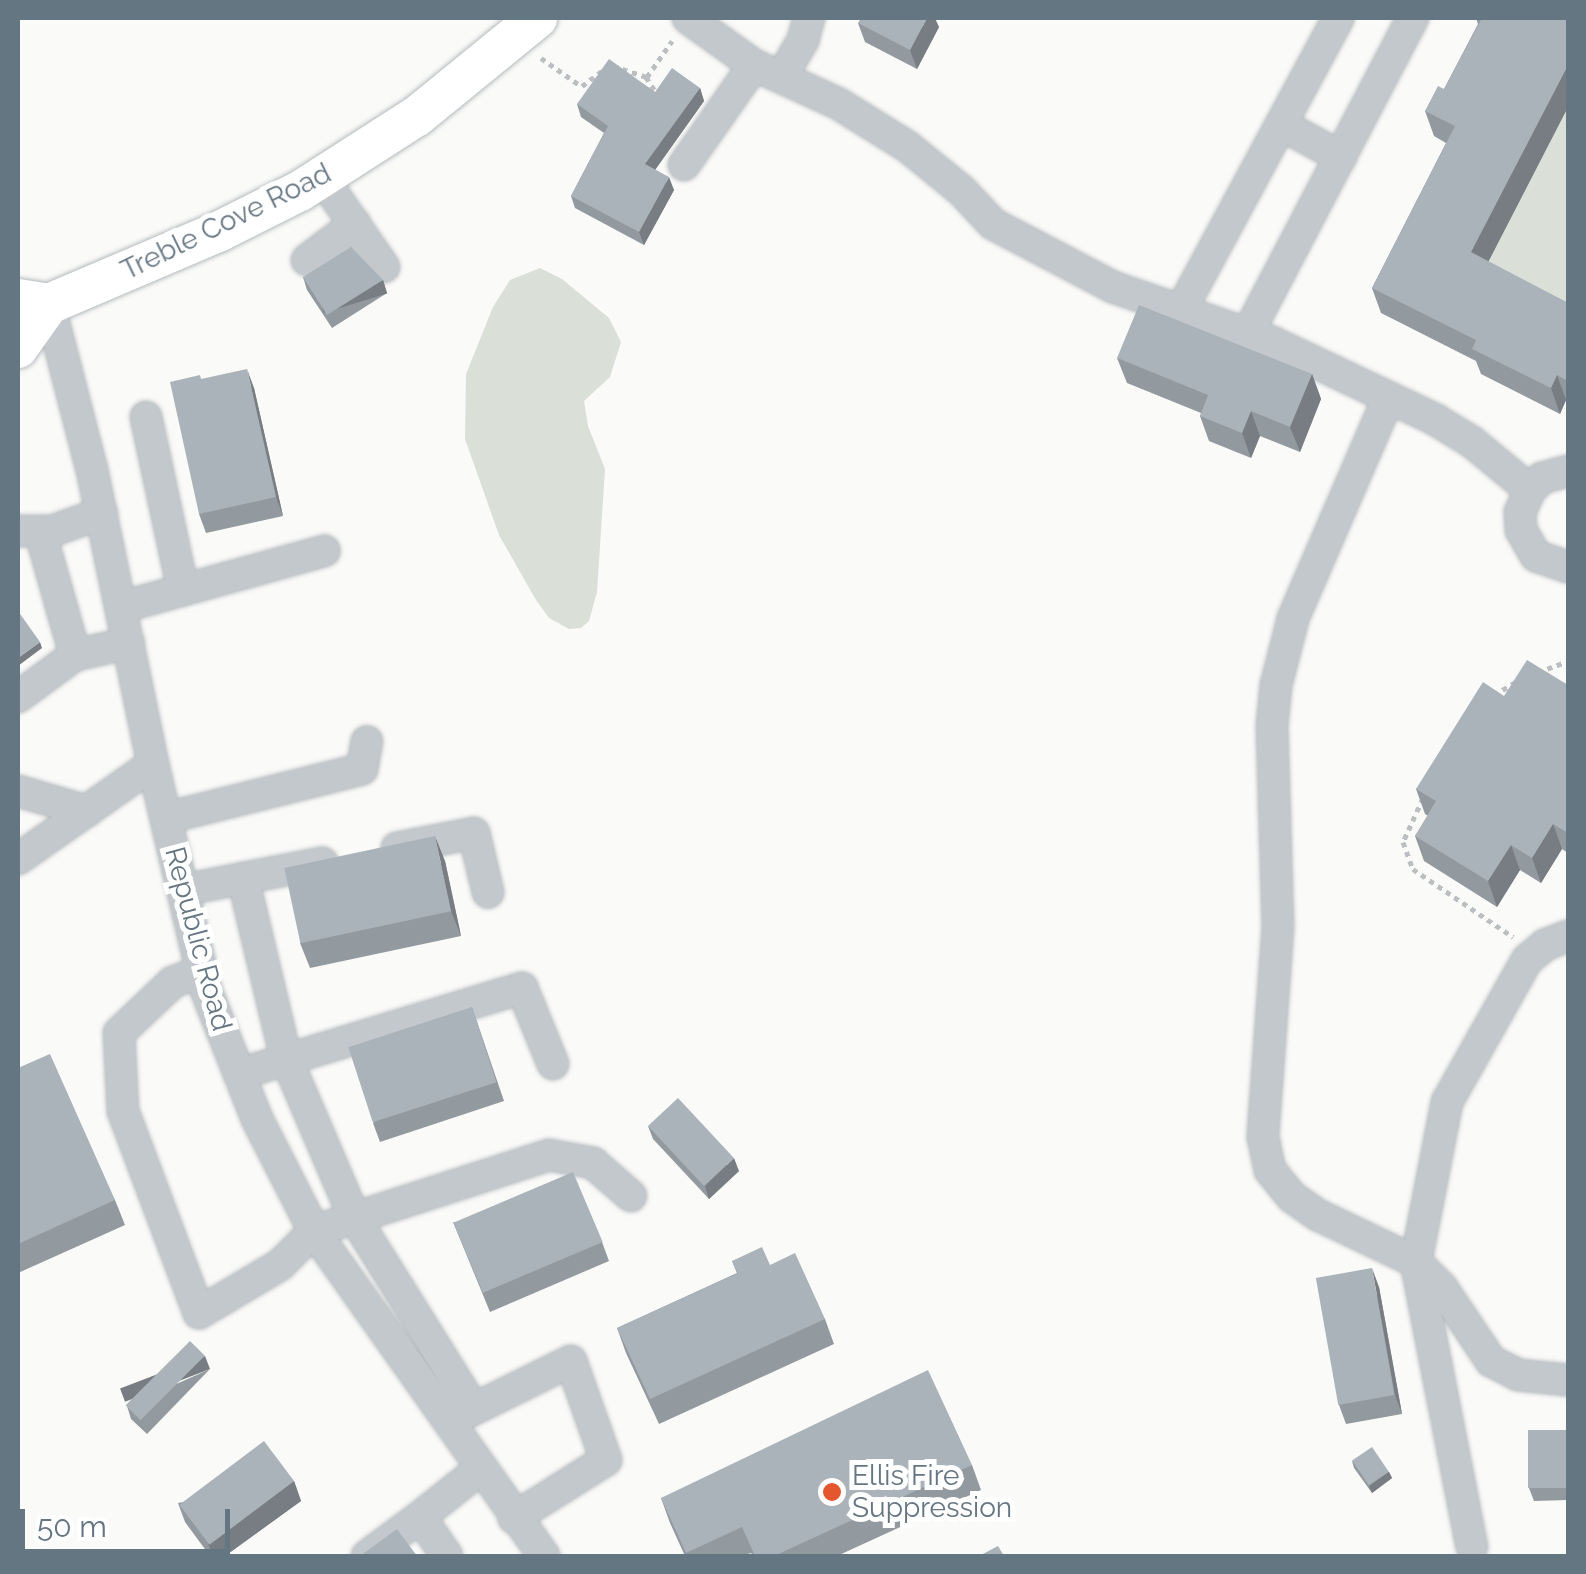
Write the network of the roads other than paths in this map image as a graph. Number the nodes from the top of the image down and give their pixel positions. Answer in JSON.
{"nodes":[{"id":1,"x":688,"y":18,"type":"edge"},
{"id":2,"x":809,"y":18,"type":"edge"},
{"id":3,"x":1338,"y":18,"type":"edge"},
{"id":4,"x":1412,"y":18,"type":"edge"},
{"id":5,"x":538,"y":37,"type":"edge"},
{"id":6,"x":768,"y":70,"type":"junction"},
{"id":7,"x":1282,"y":125,"type":"junction"},
{"id":8,"x":1342,"y":157,"type":"junction"},
{"id":9,"x":684,"y":165,"type":"dead end"},
{"id":10,"x":323,"y":179,"type":"junction"},
{"id":11,"x":355,"y":224,"type":"junction"},
{"id":12,"x":307,"y":260,"type":"dead end"},
{"id":13,"x":384,"y":266,"type":"dead end"},
{"id":14,"x":33,"y":301,"type":"edge"},
{"id":15,"x":1180,"y":312,"type":"junction"},
{"id":16,"x":1248,"y":333,"type":"junction"},
{"id":17,"x":18,"y":348,"type":"edge"},
{"id":18,"x":1388,"y":399,"type":"junction"},
{"id":19,"x":146,"y":417,"type":"dead end"},
{"id":20,"x":1568,"y":471,"type":"edge"},
{"id":21,"x":1530,"y":490,"type":"junction"},
{"id":22,"x":102,"y":513,"type":"junction"},
{"id":23,"x":29,"y":531,"type":"edge"},
{"id":24,"x":324,"y":550,"type":"dead end"},
{"id":25,"x":1568,"y":567,"type":"edge"},
{"id":26,"x":183,"y":590,"type":"junction"},
{"id":27,"x":122,"y":607,"type":"junction"},
{"id":28,"x":130,"y":643,"type":"junction"},
{"id":29,"x":71,"y":648,"type":"junction"},
{"id":30,"x":18,"y":677,"type":"edge"},
{"id":31,"x":18,"y":696,"type":"edge"},
{"id":32,"x":368,"y":741,"type":"dead end"},
{"id":33,"x":153,"y":764,"type":"junction"},
{"id":34,"x":18,"y":791,"type":"edge"},
{"id":35,"x":87,"y":810,"type":"junction"},
{"id":36,"x":166,"y":818,"type":"junction"},
{"id":37,"x":18,"y":859,"type":"edge"},
{"id":38,"x":243,"y":878,"type":"junction"},
{"id":39,"x":183,"y":890,"type":"junction"},
{"id":40,"x":488,"y":892,"type":"dead end"},
{"id":41,"x":1568,"y":936,"type":"edge"},
{"id":42,"x":202,"y":971,"type":"junction"},
{"id":43,"x":286,"y":1058,"type":"junction"},
{"id":44,"x":553,"y":1064,"type":"dead end"},
{"id":45,"x":239,"y":1074,"type":"junction"},
{"id":46,"x":631,"y":1196,"type":"dead end"},
{"id":47,"x":354,"y":1217,"type":"junction"},
{"id":48,"x":314,"y":1231,"type":"junction"},
{"id":49,"x":1416,"y":1262,"type":"junction"},
{"id":50,"x":1568,"y":1380,"type":"edge"},
{"id":51,"x":460,"y":1416,"type":"junction"},
{"id":52,"x":479,"y":1470,"type":"junction"},
{"id":53,"x":420,"y":1517,"type":"junction"},
{"id":54,"x":514,"y":1518,"type":"junction"},
{"id":55,"x":1472,"y":1547,"type":"dead end"},
{"id":56,"x":367,"y":1556,"type":"edge"},
{"id":57,"x":447,"y":1556,"type":"edge"},
{"id":58,"x":544,"y":1556,"type":"edge"}],
"edges":[{"from":1,"to":6,"type":"street"},
{"from":2,"to":6,"type":"street"},
{"from":3,"to":7,"type":"street"},
{"from":4,"to":8,"type":"street"},
{"from":5,"to":10,"type":"main road","name":"Treble Cove Road"},
{"from":6,"to":9,"type":"street"},
{"from":6,"to":15,"type":"street"},
{"from":7,"to":8,"type":"street"},
{"from":7,"to":15,"type":"street"},
{"from":8,"to":16,"type":"street"},
{"from":10,"to":11,"type":"street"},
{"from":10,"to":14,"type":"main road","name":"Treble Cove Road"},
{"from":11,"to":12,"type":"street"},
{"from":11,"to":13,"type":"street"},
{"from":14,"to":17,"type":"main road"},
{"from":14,"to":22,"type":"street","name":"Republic Road"},
{"from":15,"to":16,"type":"street"},
{"from":16,"to":18,"type":"street"},
{"from":18,"to":21,"type":"street"},
{"from":18,"to":49,"type":"street"},
{"from":19,"to":26,"type":"street"},
{"from":20,"to":21,"type":"street"},
{"from":21,"to":25,"type":"street"},
{"from":22,"to":23,"type":"street"},
{"from":22,"to":27,"type":"street","name":"Republic Road"},
{"from":23,"to":29,"type":"street"},
{"from":24,"to":26,"type":"street"},
{"from":26,"to":27,"type":"street"},
{"from":27,"to":28,"type":"street","name":"Republic Road"},
{"from":28,"to":29,"type":"street"},
{"from":28,"to":33,"type":"street","name":"Republic Road"},
{"from":29,"to":30,"type":"street"},
{"from":29,"to":31,"type":"street"},
{"from":32,"to":36,"type":"street"},
{"from":33,"to":35,"type":"street"},
{"from":33,"to":36,"type":"street","name":"Republic Road"},
{"from":34,"to":35,"type":"street"},
{"from":35,"to":37,"type":"street"},
{"from":36,"to":39,"type":"street","name":"Republic Road"},
{"from":38,"to":39,"type":"street"},
{"from":38,"to":40,"type":"street"},
{"from":38,"to":43,"type":"street"},
{"from":39,"to":42,"type":"street","name":"Republic Road"},
{"from":41,"to":49,"type":"street"},
{"from":42,"to":45,"type":"street","name":"Republic Road"},
{"from":42,"to":48,"type":"street"},
{"from":43,"to":44,"type":"street"},
{"from":43,"to":45,"type":"street"},
{"from":43,"to":47,"type":"street"},
{"from":45,"to":48,"type":"street","name":"Republic Road"},
{"from":46,"to":47,"type":"street"},
{"from":47,"to":48,"type":"street"},
{"from":47,"to":51,"type":"street"},
{"from":48,"to":51,"type":"street","name":"Republic Road"},
{"from":49,"to":50,"type":"street"},
{"from":49,"to":55,"type":"street"},
{"from":51,"to":52,"type":"street","name":"Republic Road"},
{"from":51,"to":54,"type":"street"},
{"from":52,"to":53,"type":"street"},
{"from":52,"to":54,"type":"street","name":"Republic Road"},
{"from":53,"to":56,"type":"street"},
{"from":53,"to":57,"type":"street"},
{"from":54,"to":58,"type":"street","name":"Republic Road"}]}
